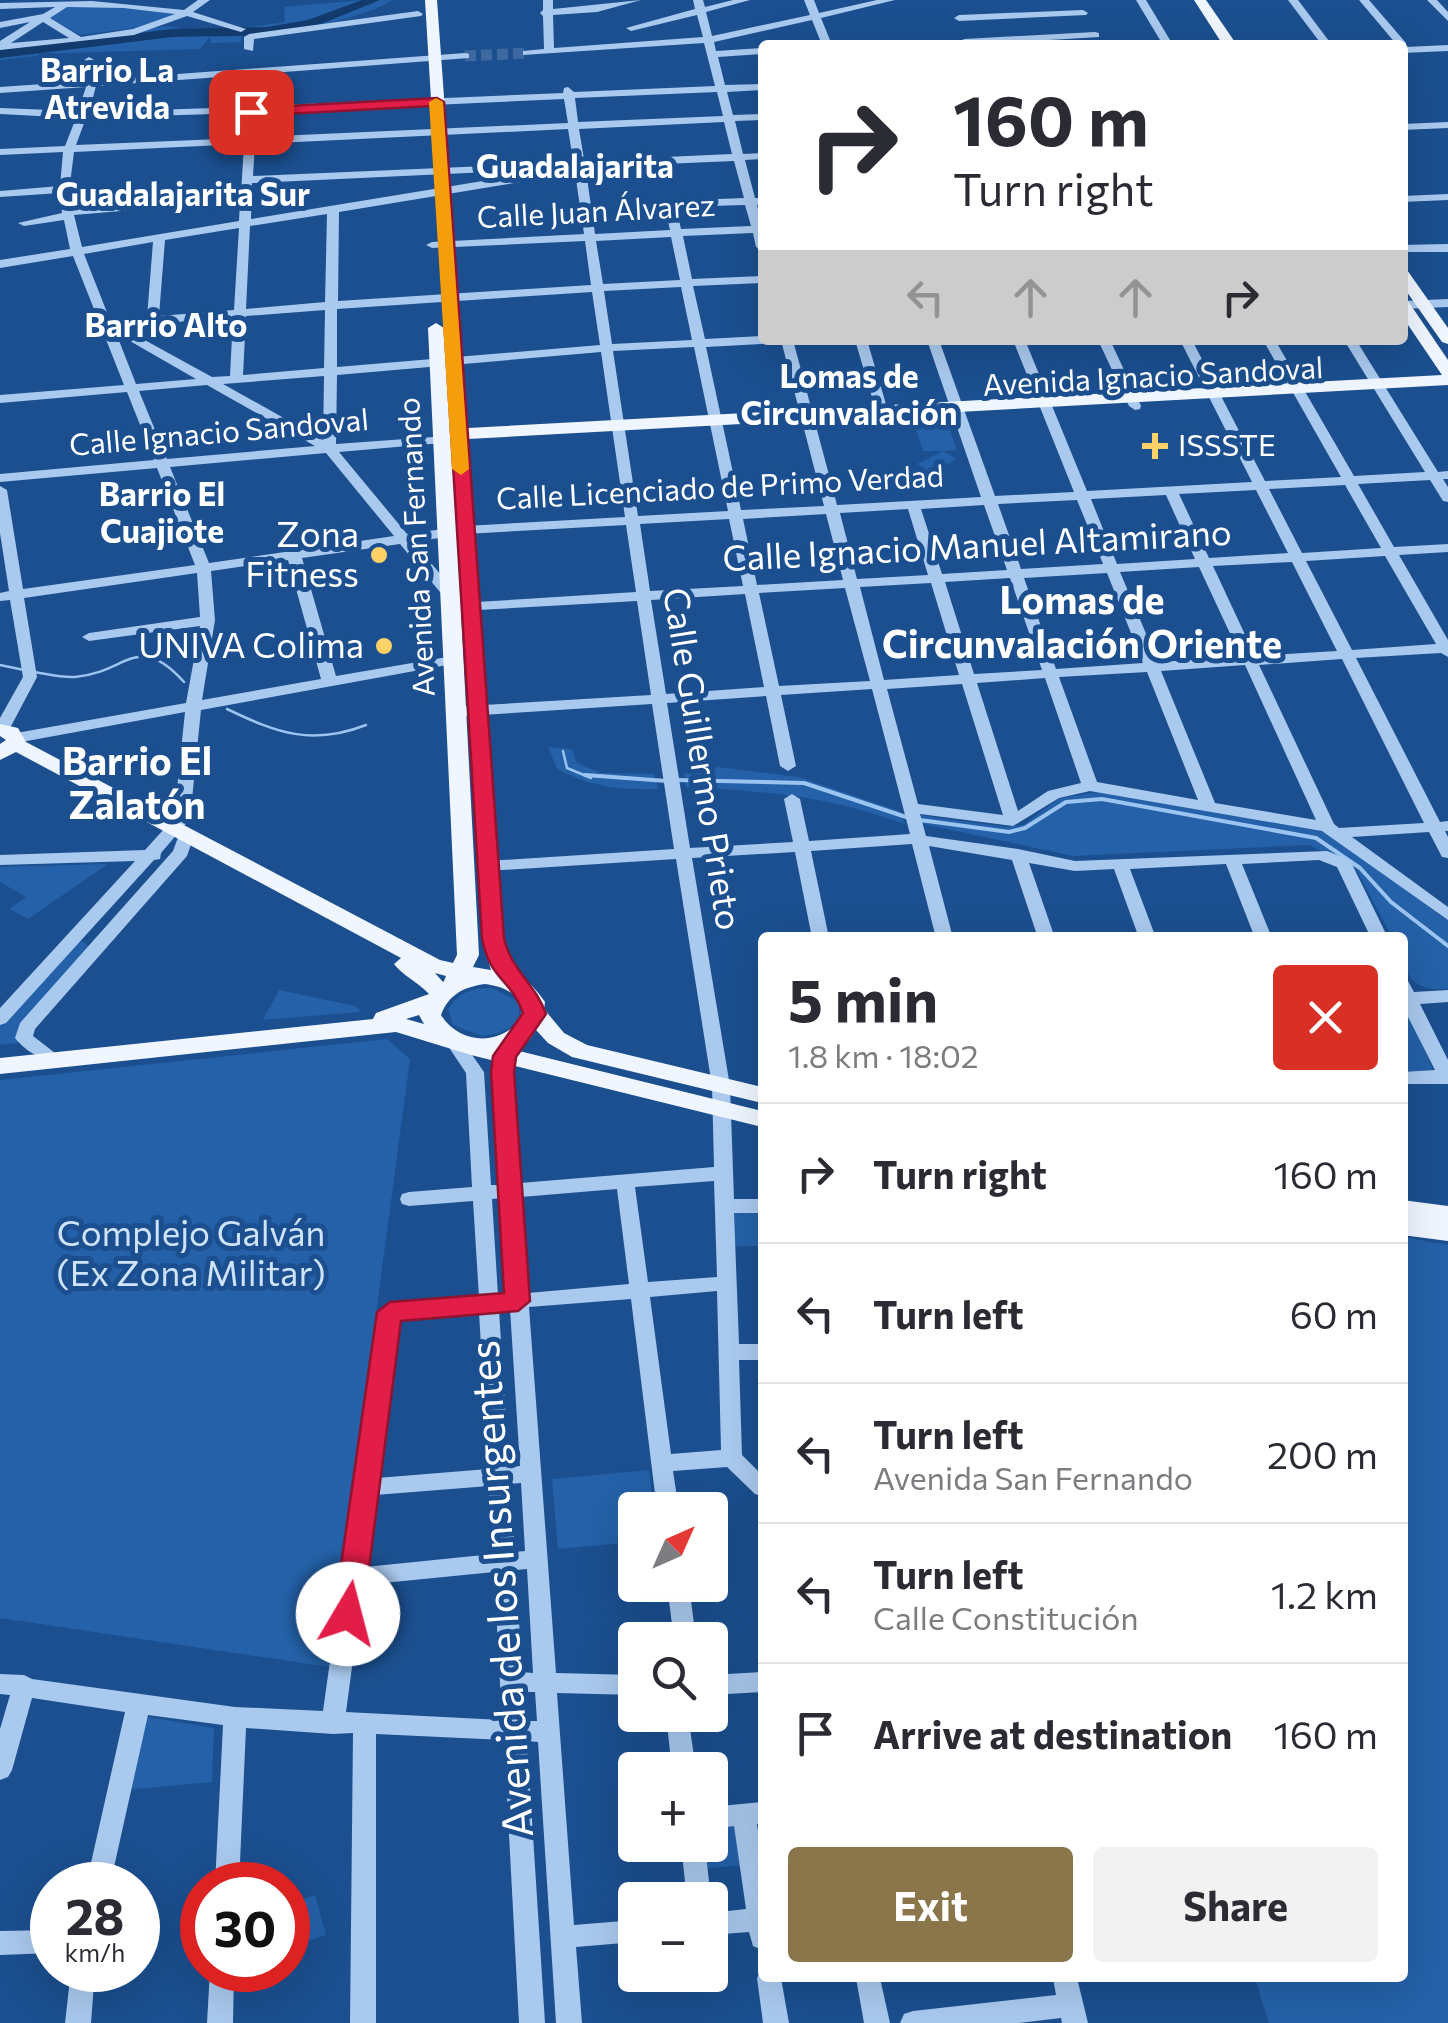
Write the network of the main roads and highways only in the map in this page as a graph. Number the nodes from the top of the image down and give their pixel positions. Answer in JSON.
{"nodes":[{"id":1,"x":431,"y":0,"type":"edge"},
{"id":2,"x":1200,"y":0,"type":"edge"},
{"id":3,"x":1217,"y":0,"type":"edge"},
{"id":4,"x":417,"y":7,"type":"edge"},
{"id":5,"x":1227,"y":40,"type":"edge"},
{"id":6,"x":1244,"y":40,"type":"edge"},
{"id":7,"x":427,"y":58,"type":"junction"},
{"id":8,"x":1408,"y":281,"type":"edge"},
{"id":9,"x":1408,"y":312,"type":"edge"},
{"id":10,"x":1448,"y":338,"type":"edge"},
{"id":11,"x":1448,"y":372,"type":"edge"},
{"id":12,"x":1448,"y":380,"type":"edge"},
{"id":13,"x":1380,"y":388,"type":"junction"},
{"id":14,"x":1448,"y":389,"type":"edge"},
{"id":15,"x":958,"y":411,"type":"junction"},
{"id":16,"x":807,"y":419,"type":"junction"},
{"id":17,"x":451,"y":440,"type":"junction"},
{"id":18,"x":460,"y":600,"type":"junction"},
{"id":19,"x":6,"y":741,"type":"edge"},
{"id":20,"x":484,"y":814,"type":"junction"},
{"id":21,"x":461,"y":817,"type":"junction"},
{"id":22,"x":516,"y":984,"type":"junction"},
{"id":23,"x":454,"y":986,"type":"junction"},
{"id":24,"x":535,"y":1014,"type":"junction"},
{"id":25,"x":456,"y":1042,"type":"junction"},
{"id":26,"x":0,"y":1057,"type":"edge"},
{"id":27,"x":0,"y":1066,"type":"edge"},
{"id":28,"x":758,"y":1095,"type":"edge"},
{"id":29,"x":722,"y":1098,"type":"junction"},
{"id":30,"x":758,"y":1117,"type":"edge"},
{"id":31,"x":1408,"y":1210,"type":"edge"},
{"id":32,"x":1448,"y":1216,"type":"edge"},
{"id":33,"x":1408,"y":1227,"type":"edge"},
{"id":34,"x":1448,"y":1232,"type":"edge"}],
"edges":[{"from":1,"to":7,"type":"main road"},
{"from":2,"to":5,"type":"main road"},
{"from":3,"to":6,"type":"main road"},
{"from":4,"to":7,"type":"main road"},
{"from":7,"to":17,"type":"main road","name":"Avenida San Fernando"},
{"from":8,"to":10,"type":"main road"},
{"from":9,"to":11,"type":"main road"},
{"from":12,"to":13,"type":"main road","name":"Avenida Ignacio Sandoval"},
{"from":13,"to":14,"type":"main road","name":"Avenida Ignacio Sandoval"},
{"from":13,"to":15,"type":"main road","name":"Avenida Ignacio Sandoval"},
{"from":15,"to":16,"type":"main road","name":"Avenida Ignacio Sandoval"},
{"from":15,"to":16,"type":"main road","name":"Avenida Ignacio Sandoval"},
{"from":16,"to":17,"type":"main road","name":"Avenida Ignacio Sandoval"},
{"from":17,"to":18,"type":"main road","name":"Avenida San Fernando"},
{"from":18,"to":20,"type":"main road","name":"Avenida San Fernando"},
{"from":18,"to":21,"type":"main road","name":"Avenida San Fernando"},
{"from":19,"to":23,"type":"main road"},
{"from":20,"to":21,"type":"main road"},
{"from":20,"to":22,"type":"main road","name":"Avenida San Fernando"},
{"from":21,"to":23,"type":"main road","name":"Avenida San Fernando"},
{"from":22,"to":23,"type":"main road"},
{"from":22,"to":24,"type":"main road","name":"Avenida San Fernando"},
{"from":23,"to":25,"type":"main road"},
{"from":23,"to":26,"type":"main road"},
{"from":24,"to":25,"type":"main road"},
{"from":24,"to":29,"type":"main road","name":"Avenida San Fernando"},
{"from":25,"to":27,"type":"main road"},
{"from":25,"to":29,"type":"main road"},
{"from":28,"to":29,"type":"main road"},
{"from":29,"to":30,"type":"main road"},
{"from":31,"to":32,"type":"main road"},
{"from":33,"to":34,"type":"main road"}]}
